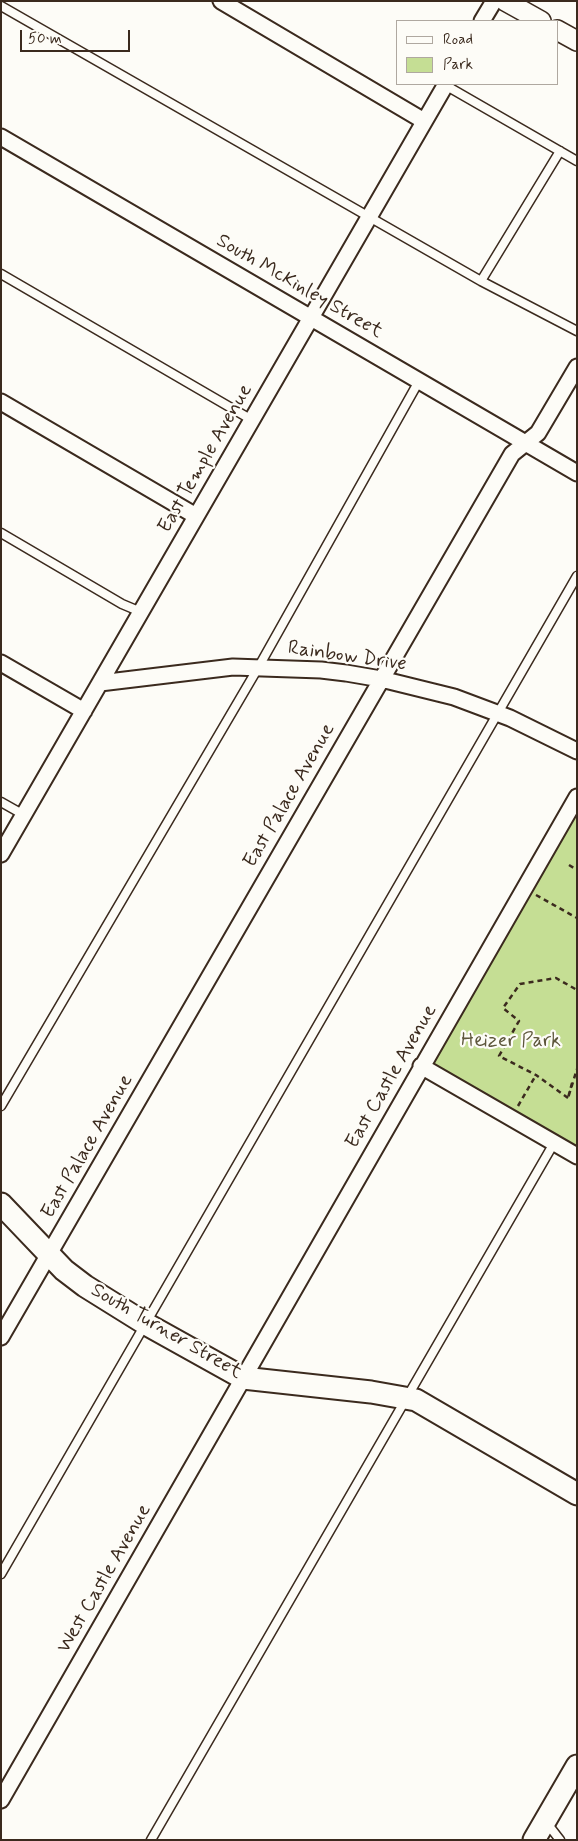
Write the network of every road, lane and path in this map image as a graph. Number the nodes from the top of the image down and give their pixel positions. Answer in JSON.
{"nodes":[{"id":1,"x":221,"y":1,"type":"edge"},
{"id":2,"x":494,"y":1,"type":"edge"},
{"id":3,"x":505,"y":1,"type":"edge"},
{"id":4,"x":1,"y":6,"type":"edge"},
{"id":5,"x":483,"y":20,"type":"edge"},
{"id":6,"x":539,"y":20,"type":"edge"},
{"id":7,"x":558,"y":31,"type":"edge"},
{"id":8,"x":577,"y":41,"type":"edge"},
{"id":9,"x":445,"y":85,"type":"edge"},
{"id":10,"x":448,"y":85,"type":"edge"},
{"id":11,"x":424,"y":121,"type":"junction"},
{"id":12,"x":1,"y":137,"type":"edge"},
{"id":13,"x":560,"y":152,"type":"junction"},
{"id":14,"x":577,"y":161,"type":"edge"},
{"id":15,"x":369,"y":217,"type":"junction"},
{"id":16,"x":1,"y":274,"type":"edge"},
{"id":17,"x":481,"y":281,"type":"junction"},
{"id":18,"x":312,"y":317,"type":"junction"},
{"id":19,"x":577,"y":331,"type":"edge"},
{"id":20,"x":577,"y":367,"type":"edge"},
{"id":21,"x":419,"y":381,"type":"junction"},
{"id":22,"x":1,"y":402,"type":"edge"},
{"id":23,"x":252,"y":420,"type":"junction"},
{"id":24,"x":525,"y":444,"type":"junction"},
{"id":25,"x":577,"y":473,"type":"edge"},
{"id":26,"x":196,"y":516,"type":"junction"},
{"id":27,"x":1,"y":533,"type":"edge"},
{"id":28,"x":577,"y":576,"type":"edge"},
{"id":29,"x":141,"y":612,"type":"junction"},
{"id":30,"x":1,"y":664,"type":"edge"},
{"id":31,"x":258,"y":668,"type":"junction"},
{"id":32,"x":381,"y":679,"type":"junction"},
{"id":33,"x":100,"y":683,"type":"junction"},
{"id":34,"x":84,"y":711,"type":"junction"},
{"id":35,"x":499,"y":713,"type":"junction"},
{"id":36,"x":577,"y":751,"type":"edge"},
{"id":37,"x":577,"y":797,"type":"edge"},
{"id":38,"x":1,"y":802,"type":"edge"},
{"id":39,"x":24,"y":815,"type":"junction"},
{"id":40,"x":1,"y":854,"type":"edge"},
{"id":41,"x":569,"y":865,"type":"dead end"},
{"id":42,"x":577,"y":870,"type":"edge"},
{"id":43,"x":524,"y":888,"type":"junction"},
{"id":44,"x":577,"y":918,"type":"edge"},
{"id":45,"x":577,"y":990,"type":"edge"},
{"id":46,"x":421,"y":1066,"type":"junction"},
{"id":47,"x":577,"y":1069,"type":"edge"},
{"id":48,"x":536,"y":1076,"type":"junction"},
{"id":49,"x":572,"y":1083,"type":"dead end"},
{"id":50,"x":568,"y":1098,"type":"junction"},
{"id":51,"x":1,"y":1106,"type":"edge"},
{"id":52,"x":511,"y":1118,"type":"junction"},
{"id":53,"x":554,"y":1143,"type":"junction"},
{"id":54,"x":577,"y":1156,"type":"edge"},
{"id":55,"x":1,"y":1204,"type":"edge"},
{"id":56,"x":49,"y":1254,"type":"junction"},
{"id":57,"x":146,"y":1324,"type":"junction"},
{"id":58,"x":1,"y":1337,"type":"edge"},
{"id":59,"x":243,"y":1378,"type":"junction"},
{"id":60,"x":408,"y":1398,"type":"junction"},
{"id":61,"x":577,"y":1494,"type":"edge"},
{"id":62,"x":1,"y":1574,"type":"edge"},
{"id":63,"x":577,"y":1766,"type":"edge"},
{"id":64,"x":1,"y":1800,"type":"edge"},
{"id":65,"x":545,"y":1821,"type":"junction"},
{"id":66,"x":151,"y":1840,"type":"edge"},
{"id":67,"x":534,"y":1840,"type":"edge"},
{"id":68,"x":560,"y":1840,"type":"edge"}],
"edges":[{"from":1,"to":11,"type":"street"},
{"from":2,"to":5,"type":"street"},
{"from":3,"to":6,"type":"street"},
{"from":4,"to":15,"type":"lane"},
{"from":7,"to":8,"type":"street"},
{"from":9,"to":11,"type":"street","name":"East Temple Avenue"},
{"from":10,"to":13,"type":"lane"},
{"from":11,"to":15,"type":"street","name":"East Temple Avenue"},
{"from":12,"to":18,"type":"street","name":"South McKinley Street"},
{"from":13,"to":14,"type":"lane"},
{"from":13,"to":17,"type":"lane"},
{"from":15,"to":17,"type":"lane"},
{"from":15,"to":18,"type":"street","name":"East Temple Avenue"},
{"from":16,"to":23,"type":"lane"},
{"from":17,"to":19,"type":"lane"},
{"from":18,"to":21,"type":"street","name":"South McKinley Street"},
{"from":18,"to":23,"type":"street","name":"East Temple Avenue"},
{"from":20,"to":24,"type":"street","name":"East Palace Avenue"},
{"from":21,"to":24,"type":"street","name":"South McKinley Street"},
{"from":21,"to":31,"type":"lane"},
{"from":22,"to":26,"type":"street"},
{"from":23,"to":26,"type":"street","name":"East Temple Avenue"},
{"from":24,"to":25,"type":"street","name":"South McKinley Street"},
{"from":24,"to":32,"type":"street","name":"East Palace Avenue"},
{"from":26,"to":29,"type":"street","name":"East Temple Avenue"},
{"from":27,"to":29,"type":"lane"},
{"from":28,"to":35,"type":"lane"},
{"from":29,"to":33,"type":"street","name":"East Temple Avenue"},
{"from":30,"to":34,"type":"street"},
{"from":31,"to":32,"type":"street","name":"Rainbow Drive"},
{"from":31,"to":33,"type":"street","name":"Rainbow Drive"},
{"from":31,"to":51,"type":"lane"},
{"from":32,"to":35,"type":"street","name":"Rainbow Drive"},
{"from":32,"to":56,"type":"street","name":"East Palace Avenue"},
{"from":33,"to":34,"type":"street","name":"East Temple Avenue"},
{"from":34,"to":39,"type":"street","name":"East Temple Avenue"},
{"from":35,"to":36,"type":"street","name":"Rainbow Drive"},
{"from":35,"to":57,"type":"lane"},
{"from":37,"to":43,"type":"street","name":"East Castle Avenue"},
{"from":38,"to":39,"type":"lane"},
{"from":39,"to":40,"type":"street","name":"East Temple Avenue"},
{"from":41,"to":42,"type":"path"},
{"from":43,"to":44,"type":"path"},
{"from":43,"to":46,"type":"street","name":"East Castle Avenue"},
{"from":45,"to":48,"type":"path"},
{"from":46,"to":52,"type":"street"},
{"from":46,"to":59,"type":"street","name":"East Castle Avenue"},
{"from":47,"to":50,"type":"path"},
{"from":48,"to":50,"type":"path"},
{"from":48,"to":52,"type":"path"},
{"from":49,"to":50,"type":"path"},
{"from":52,"to":53,"type":"street"},
{"from":53,"to":54,"type":"street"},
{"from":53,"to":60,"type":"lane"},
{"from":55,"to":56,"type":"main road","name":"South Turner Street"},
{"from":56,"to":57,"type":"main road","name":"South Turner Street"},
{"from":56,"to":58,"type":"street","name":"East Palace Avenue"},
{"from":57,"to":59,"type":"main road","name":"South Turner Street"},
{"from":57,"to":62,"type":"lane"},
{"from":59,"to":60,"type":"main road","name":"South Turner Street"},
{"from":59,"to":64,"type":"street","name":"West Castle Avenue"},
{"from":60,"to":61,"type":"main road","name":"South Turner Street"},
{"from":60,"to":66,"type":"lane"},
{"from":63,"to":65,"type":"main road"},
{"from":65,"to":67,"type":"main road"},
{"from":65,"to":68,"type":"lane"}]}
